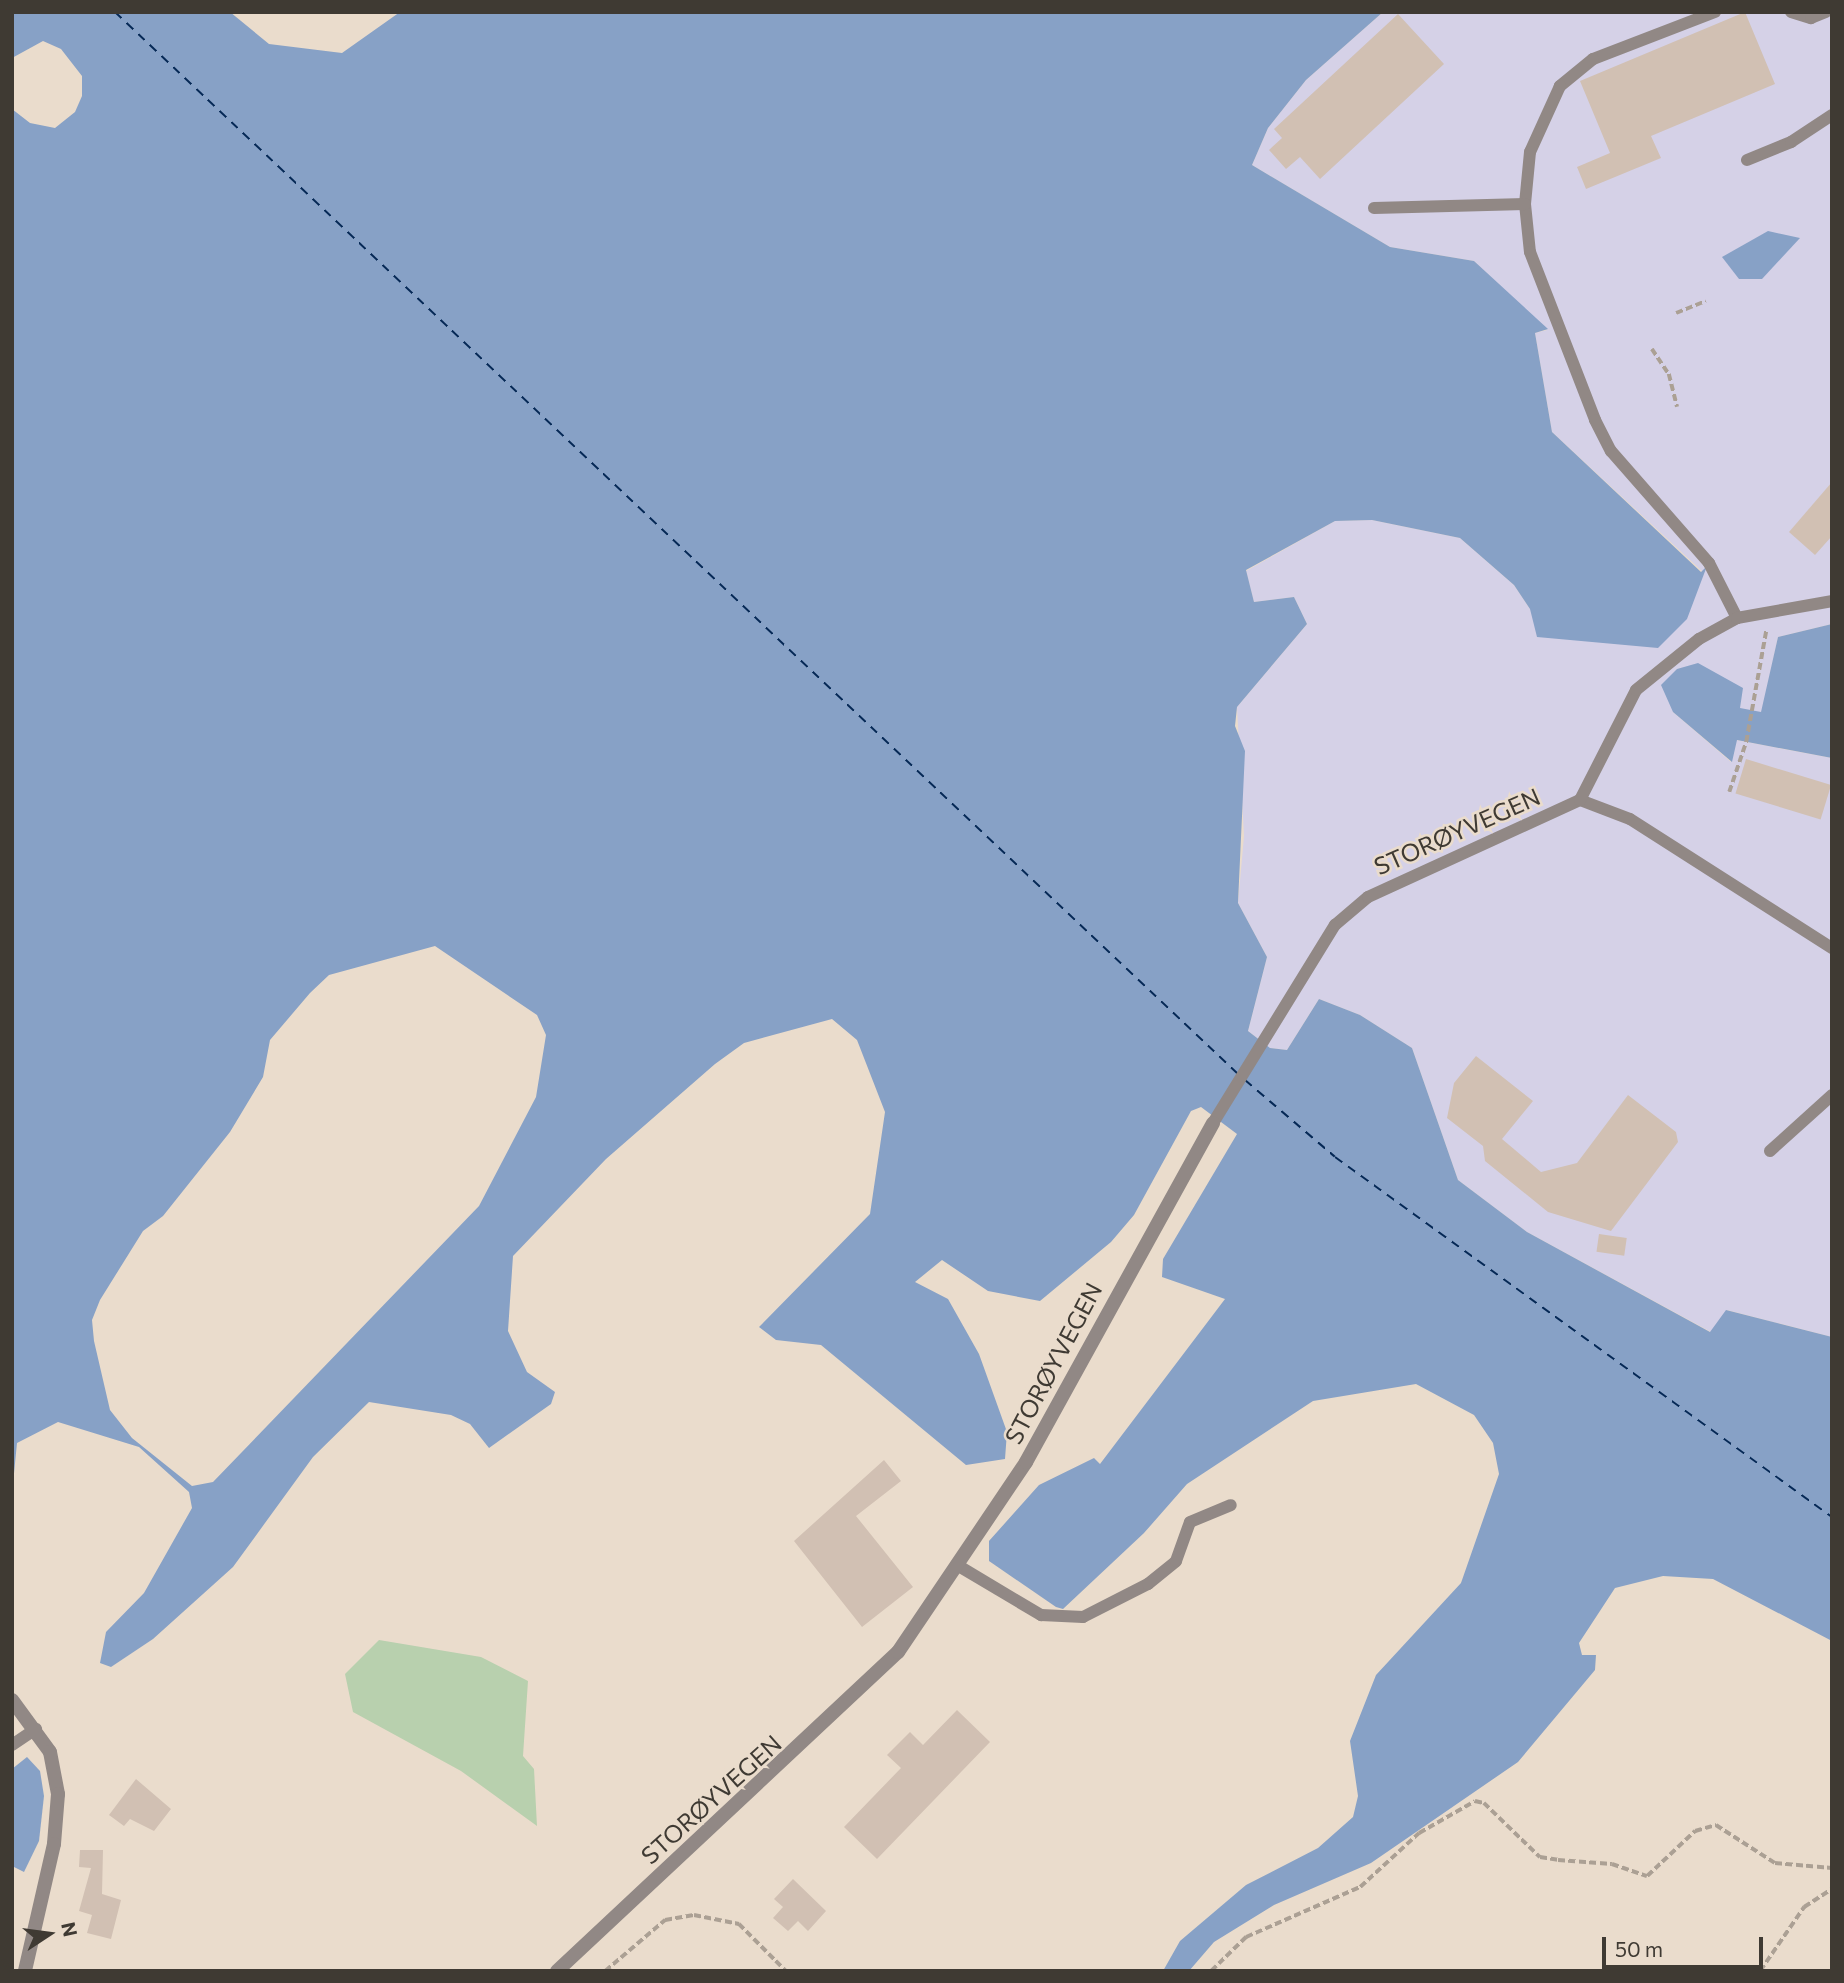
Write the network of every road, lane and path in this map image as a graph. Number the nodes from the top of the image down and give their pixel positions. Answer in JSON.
{"nodes":[{"id":1,"x":1715,"y":12,"type":"edge"},
{"id":2,"x":1791,"y":12,"type":"edge"},
{"id":3,"x":1826,"y":12,"type":"edge"},
{"id":4,"x":1832,"y":115,"type":"edge"},
{"id":5,"x":1747,"y":160,"type":"dead end"},
{"id":6,"x":1525,"y":204,"type":"junction"},
{"id":7,"x":1374,"y":208,"type":"dead end"},
{"id":8,"x":1706,"y":301,"type":"dead end"},
{"id":9,"x":1676,"y":313,"type":"dead end"},
{"id":10,"x":1652,"y":349,"type":"dead end"},
{"id":11,"x":1677,"y":407,"type":"dead end"},
{"id":12,"x":1832,"y":601,"type":"edge"},
{"id":13,"x":1767,"y":611,"type":"junction"},
{"id":14,"x":1737,"y":618,"type":"junction"},
{"id":15,"x":1729,"y":792,"type":"dead end"},
{"id":16,"x":1580,"y":800,"type":"junction"},
{"id":17,"x":1832,"y":948,"type":"edge"},
{"id":18,"x":1832,"y":1095,"type":"edge"},
{"id":19,"x":1213,"y":1123,"type":"joint"},
{"id":20,"x":1770,"y":1151,"type":"dead end"},
{"id":21,"x":1231,"y":1505,"type":"dead end"},
{"id":22,"x":957,"y":1564,"type":"junction"},
{"id":23,"x":12,"y":1700,"type":"edge"},
{"id":24,"x":36,"y":1729,"type":"junction"},
{"id":25,"x":12,"y":1745,"type":"edge"},
{"id":26,"x":1832,"y":1868,"type":"edge"},
{"id":27,"x":1832,"y":1889,"type":"edge"},
{"id":28,"x":25,"y":1971,"type":"edge"},
{"id":29,"x":557,"y":1971,"type":"edge"},
{"id":30,"x":605,"y":1971,"type":"edge"},
{"id":31,"x":786,"y":1971,"type":"edge"},
{"id":32,"x":1211,"y":1971,"type":"edge"},
{"id":33,"x":1759,"y":1971,"type":"edge"}],
"edges":[{"from":1,"to":6,"type":"lane"},
{"from":2,"to":3,"type":"lane"},
{"from":4,"to":5,"type":"lane"},
{"from":6,"to":7,"type":"lane"},
{"from":6,"to":14,"type":"lane"},
{"from":8,"to":9,"type":"path"},
{"from":10,"to":11,"type":"path"},
{"from":12,"to":13,"type":"lane","name":"STORØYVEGEN"},
{"from":13,"to":14,"type":"lane","name":"STORØYVEGEN"},
{"from":13,"to":15,"type":"path"},
{"from":14,"to":16,"type":"lane","name":"STORØYVEGEN"},
{"from":16,"to":17,"type":"lane","name":"STORØYVEGEN"},
{"from":16,"to":19,"type":"lane","name":"STORØYVEGEN"},
{"from":18,"to":20,"type":"lane"},
{"from":19,"to":22,"type":"street","name":"STORØYVEGEN"},
{"from":21,"to":22,"type":"lane"},
{"from":22,"to":29,"type":"street","name":"STORØYVEGEN"},
{"from":23,"to":24,"type":"street"},
{"from":24,"to":25,"type":"lane"},
{"from":24,"to":28,"type":"street"},
{"from":26,"to":32,"type":"path"},
{"from":27,"to":33,"type":"path"},
{"from":30,"to":31,"type":"path"}]}
